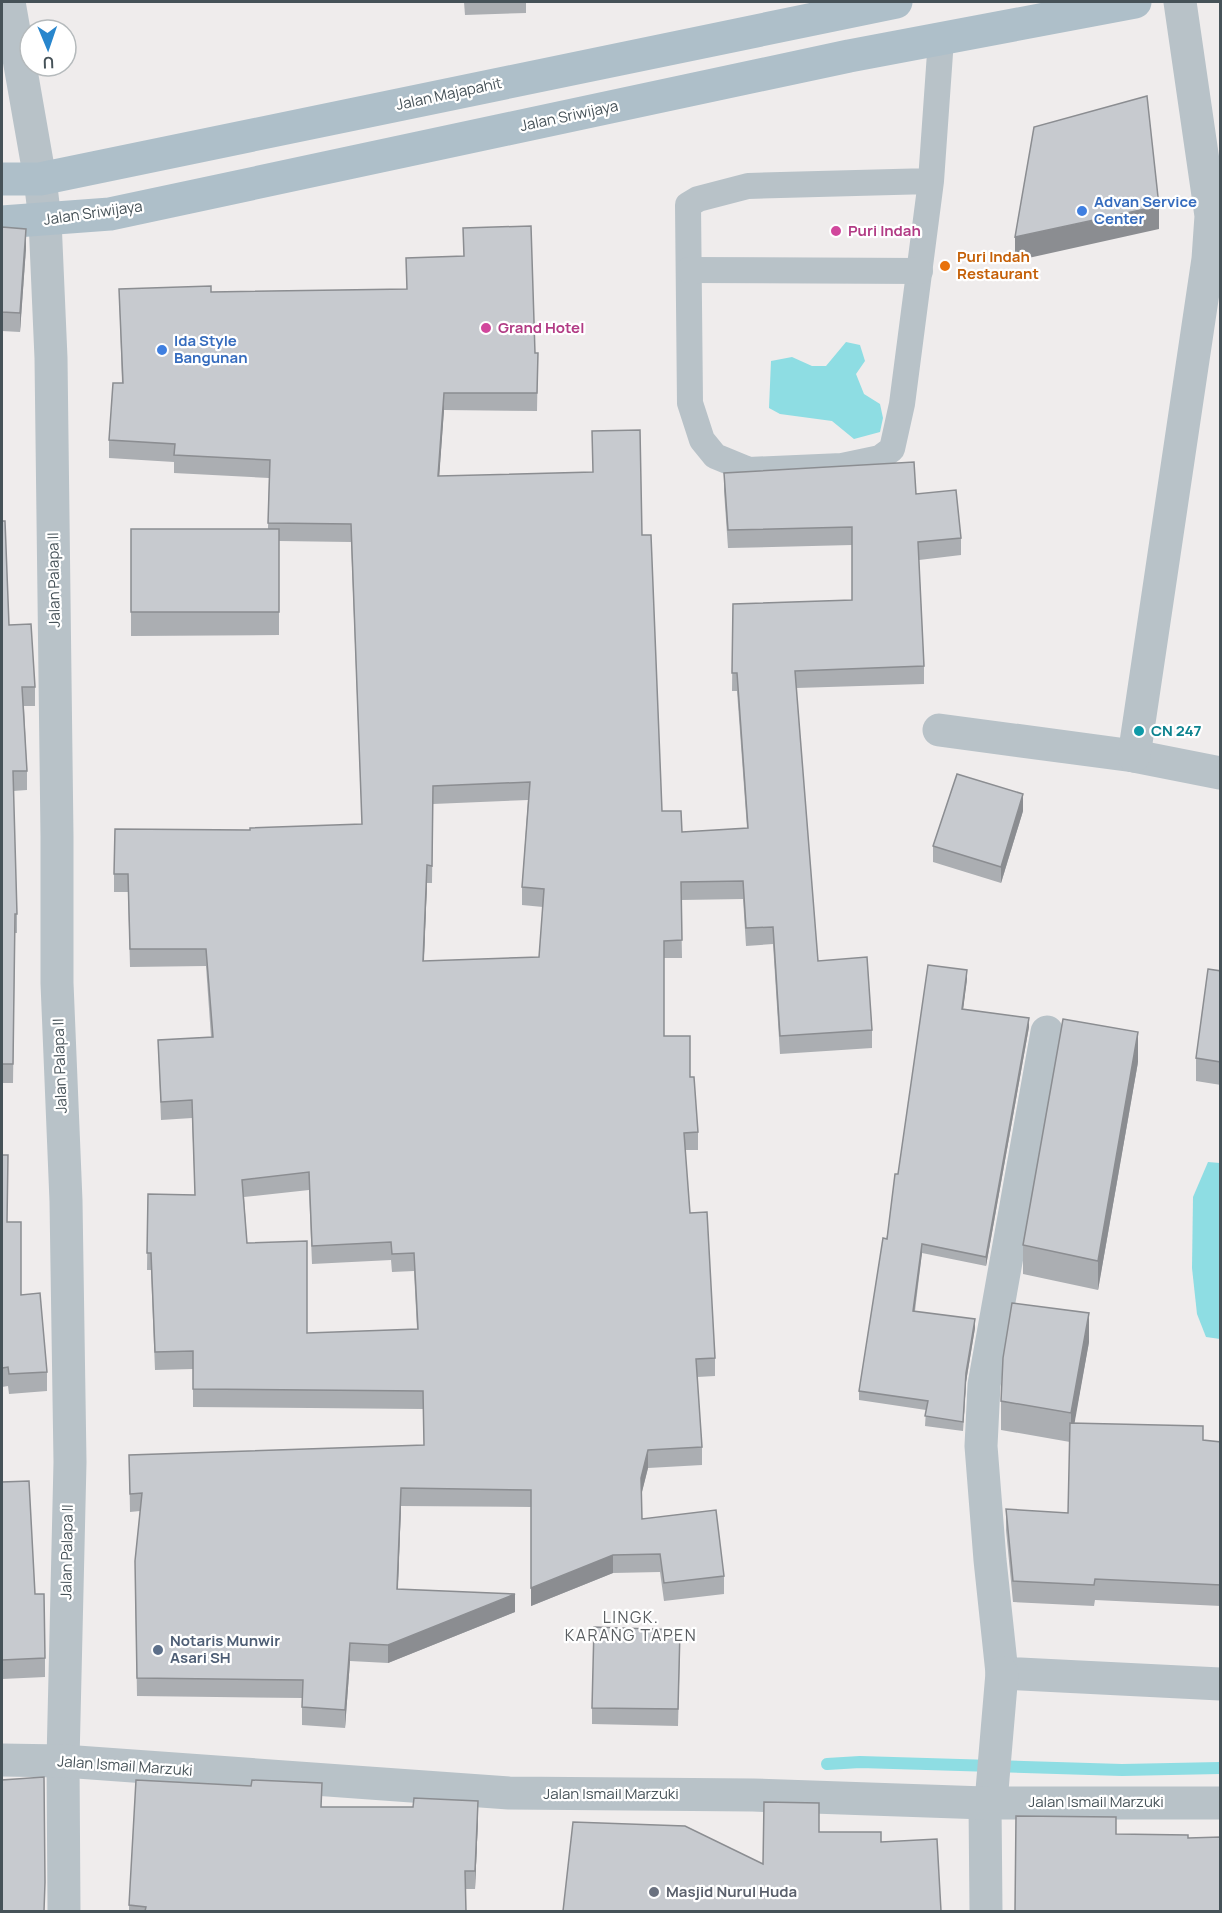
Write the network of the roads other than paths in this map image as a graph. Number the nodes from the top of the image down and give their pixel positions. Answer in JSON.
{"nodes":[{"id":1,"x":9,"y":2,"type":"edge"},
{"id":2,"x":896,"y":2,"type":"edge"},
{"id":3,"x":1135,"y":2,"type":"edge"},
{"id":4,"x":1180,"y":2,"type":"edge"},
{"id":5,"x":941,"y":39,"type":"junction"},
{"id":6,"x":2,"y":178,"type":"edge"},
{"id":7,"x":40,"y":179,"type":"junction"},
{"id":8,"x":931,"y":182,"type":"junction"},
{"id":9,"x":45,"y":220,"type":"junction"},
{"id":10,"x":2,"y":222,"type":"edge"},
{"id":11,"x":689,"y":270,"type":"junction"},
{"id":12,"x":920,"y":271,"type":"junction"},
{"id":13,"x":939,"y":730,"type":"dead end"},
{"id":14,"x":1134,"y":756,"type":"junction"},
{"id":15,"x":1221,"y":773,"type":"edge"},
{"id":16,"x":1047,"y":1032,"type":"dead end"},
{"id":17,"x":1002,"y":1673,"type":"junction"},
{"id":18,"x":1221,"y":1684,"type":"edge"},
{"id":19,"x":2,"y":1760,"type":"edge"},
{"id":20,"x":63,"y":1761,"type":"junction"},
{"id":21,"x":990,"y":1793,"type":"junction"},
{"id":22,"x":1221,"y":1803,"type":"edge"},
{"id":23,"x":64,"y":1911,"type":"edge"},
{"id":24,"x":986,"y":1911,"type":"edge"}],
"edges":[{"from":1,"to":7,"type":"street","name":"Jalan Palapa II"},
{"from":2,"to":7,"type":"main road","name":"Jalan Majapahit"},
{"from":3,"to":5,"type":"main road","name":"Jalan Sriwijaya"},
{"from":4,"to":14,"type":"street"},
{"from":5,"to":8,"type":"lane"},
{"from":5,"to":9,"type":"main road","name":"Jalan Sriwijaya"},
{"from":6,"to":7,"type":"main road","name":"Jalan Majapahit"},
{"from":7,"to":9,"type":"street","name":"Jalan Palapa II"},
{"from":8,"to":11,"type":"lane"},
{"from":8,"to":12,"type":"lane"},
{"from":9,"to":10,"type":"main road","name":"Jalan Sriwijaya"},
{"from":9,"to":20,"type":"street","name":"Jalan Palapa II"},
{"from":11,"to":12,"type":"lane"},
{"from":11,"to":12,"type":"lane"},
{"from":13,"to":14,"type":"street"},
{"from":14,"to":15,"type":"street"},
{"from":16,"to":17,"type":"street"},
{"from":17,"to":18,"type":"street"},
{"from":17,"to":21,"type":"street"},
{"from":19,"to":20,"type":"street","name":"Jalan Ismail Marzuki"},
{"from":20,"to":21,"type":"street","name":"Jalan Ismail Marzuki"},
{"from":20,"to":23,"type":"street","name":"Jalan Palapa II"},
{"from":21,"to":22,"type":"street","name":"Jalan Ismail Marzuki"},
{"from":21,"to":24,"type":"street"}]}
